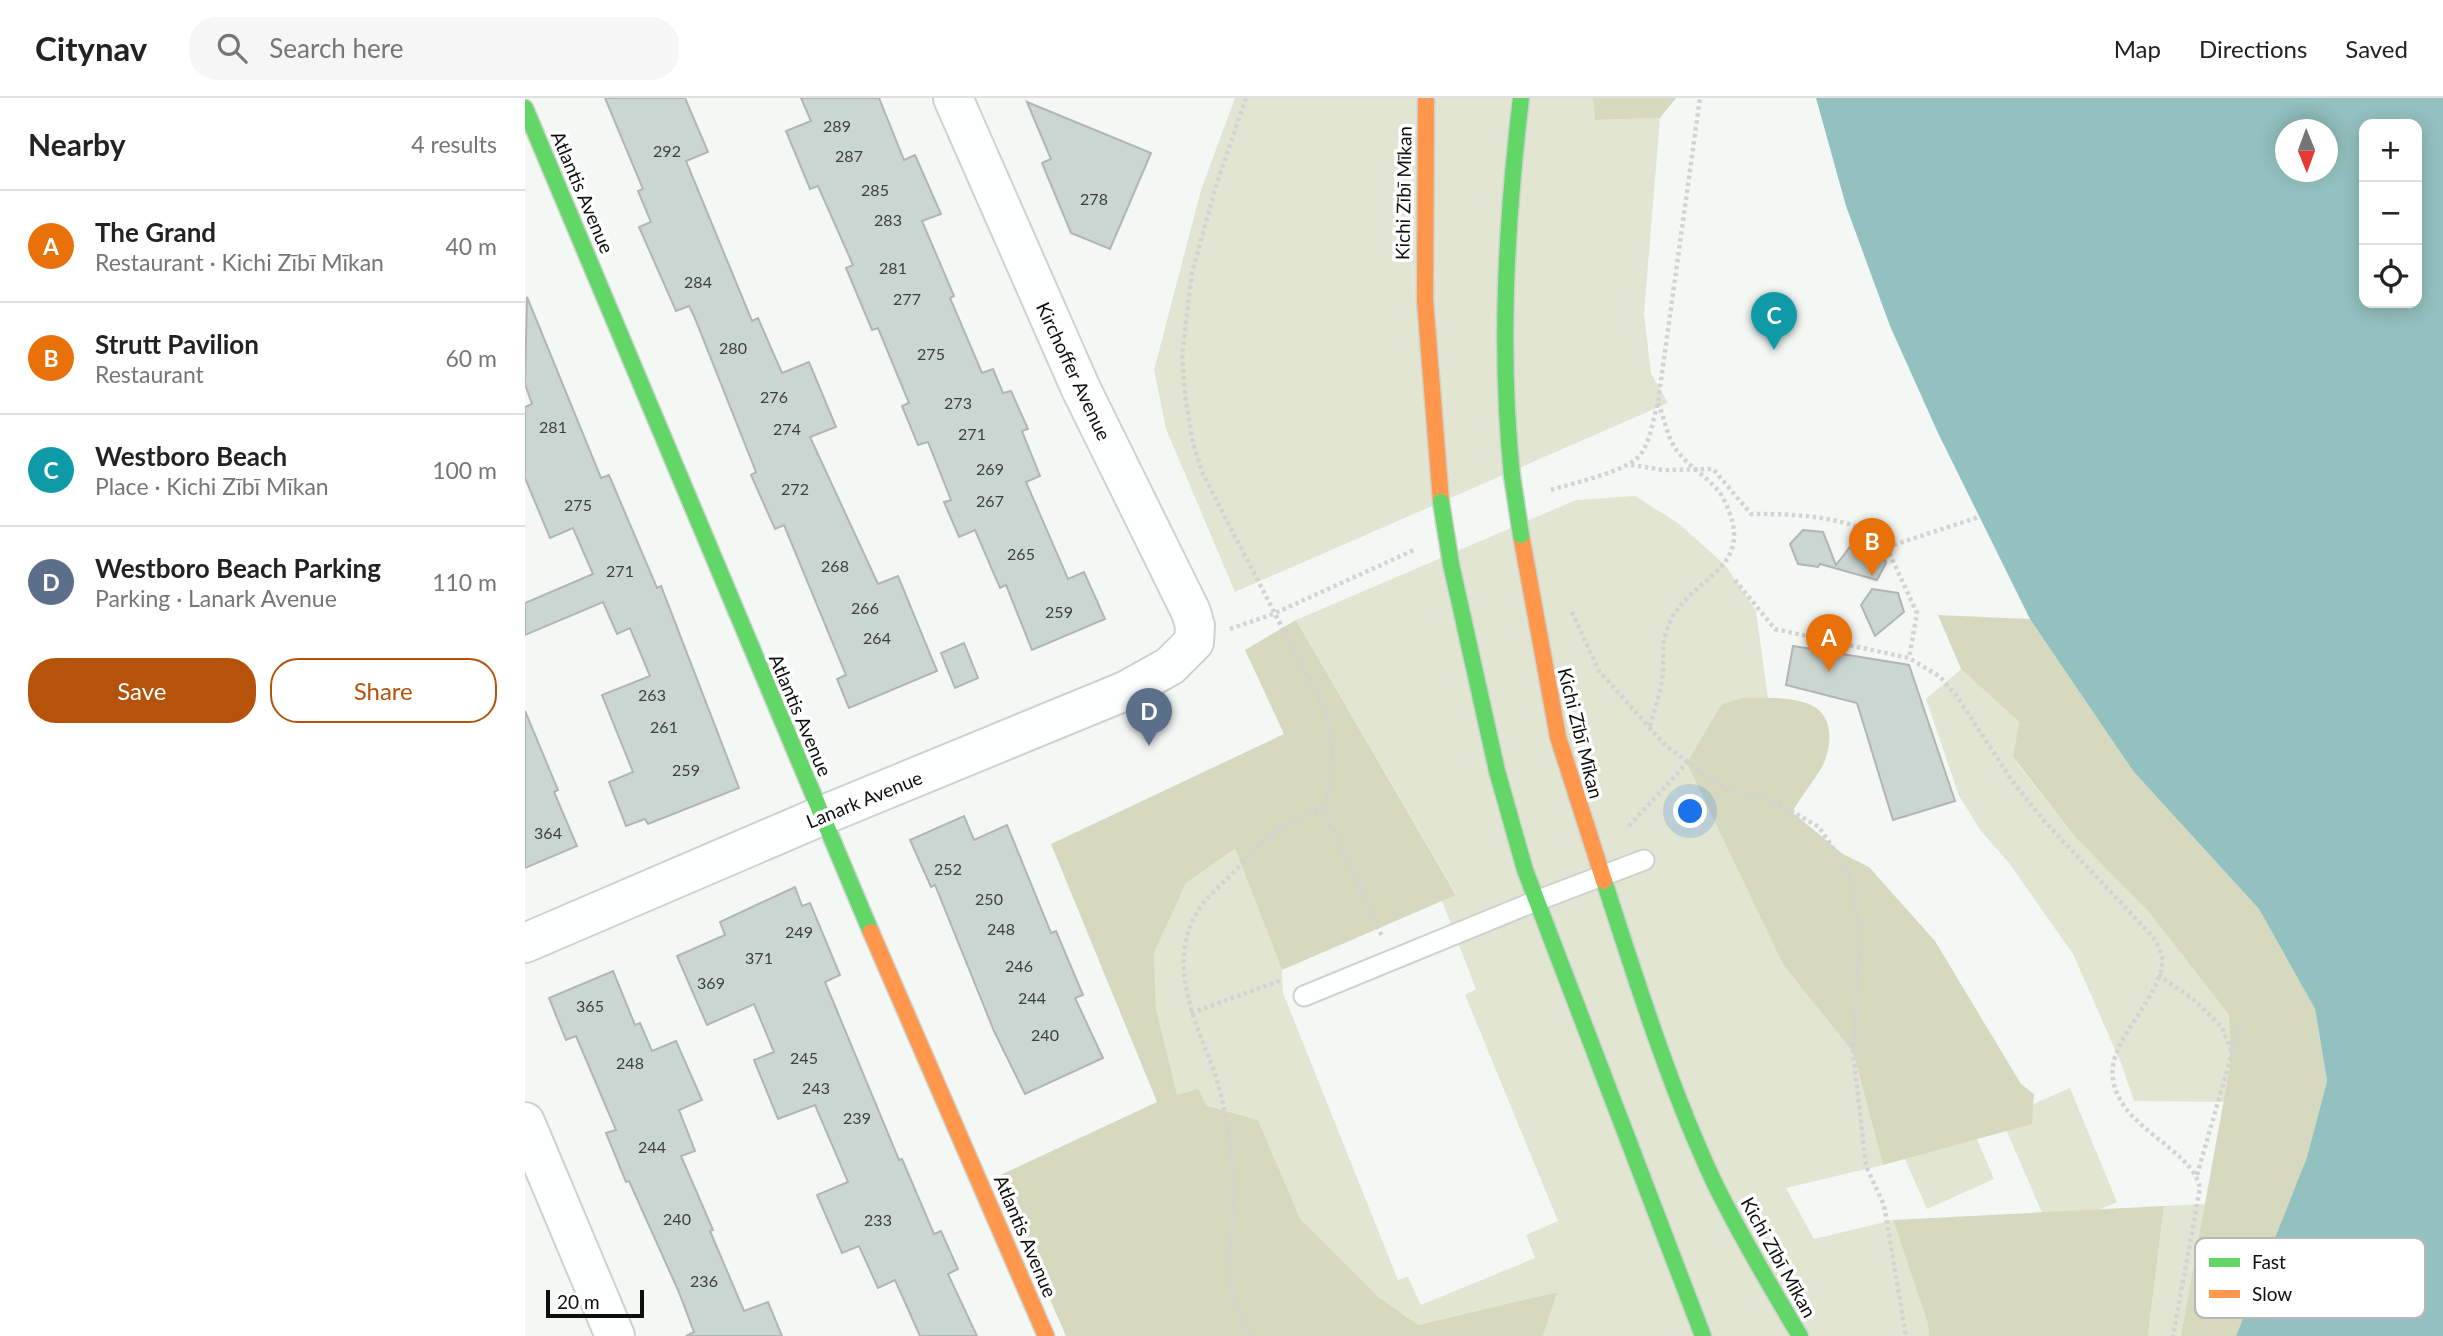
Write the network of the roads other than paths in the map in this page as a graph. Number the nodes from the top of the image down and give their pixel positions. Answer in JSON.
{"nodes":[{"id":1,"x":953,"y":98,"type":"edge"},
{"id":2,"x":1426,"y":98,"type":"edge"},
{"id":3,"x":1521,"y":98,"type":"edge"},
{"id":4,"x":525,"y":108,"type":"edge"},
{"id":5,"x":1194,"y":642,"type":"joint"},
{"id":6,"x":821,"y":816,"type":"junction"},
{"id":7,"x":1644,"y":860,"type":"dead end"},
{"id":8,"x":1601,"y":875,"type":"junction"},
{"id":9,"x":1536,"y":901,"type":"junction"},
{"id":10,"x":525,"y":943,"type":"edge"},
{"id":11,"x":1304,"y":996,"type":"dead end"},
{"id":12,"x":525,"y":1122,"type":"edge"},
{"id":13,"x":615,"y":1336,"type":"edge"},
{"id":14,"x":1046,"y":1336,"type":"edge"},
{"id":15,"x":1703,"y":1336,"type":"edge"},
{"id":16,"x":1800,"y":1336,"type":"edge"}],
"edges":[{"from":1,"to":5,"type":"street","name":"Kirchoffer Avenue"},
{"from":2,"to":9,"type":"main road","name":"Kichi Zībī Mīkan","bridge":true},
{"from":3,"to":8,"type":"main road","name":"Kichi Zībī Mīkan","bridge":true},
{"from":4,"to":6,"type":"main road","name":"Atlantis Avenue"},
{"from":5,"to":6,"type":"street","name":"Lanark Avenue"},
{"from":6,"to":10,"type":"street","name":"Lanark Avenue"},
{"from":6,"to":14,"type":"main road","name":"Atlantis Avenue"},
{"from":7,"to":8,"type":"lane"},
{"from":8,"to":9,"type":"lane"},
{"from":8,"to":16,"type":"main road","name":"Kichi Zībī Mīkan"},
{"from":9,"to":11,"type":"lane"},
{"from":9,"to":15,"type":"main road","name":"Kichi Zībī Mīkan"},
{"from":12,"to":13,"type":"street"}]}
